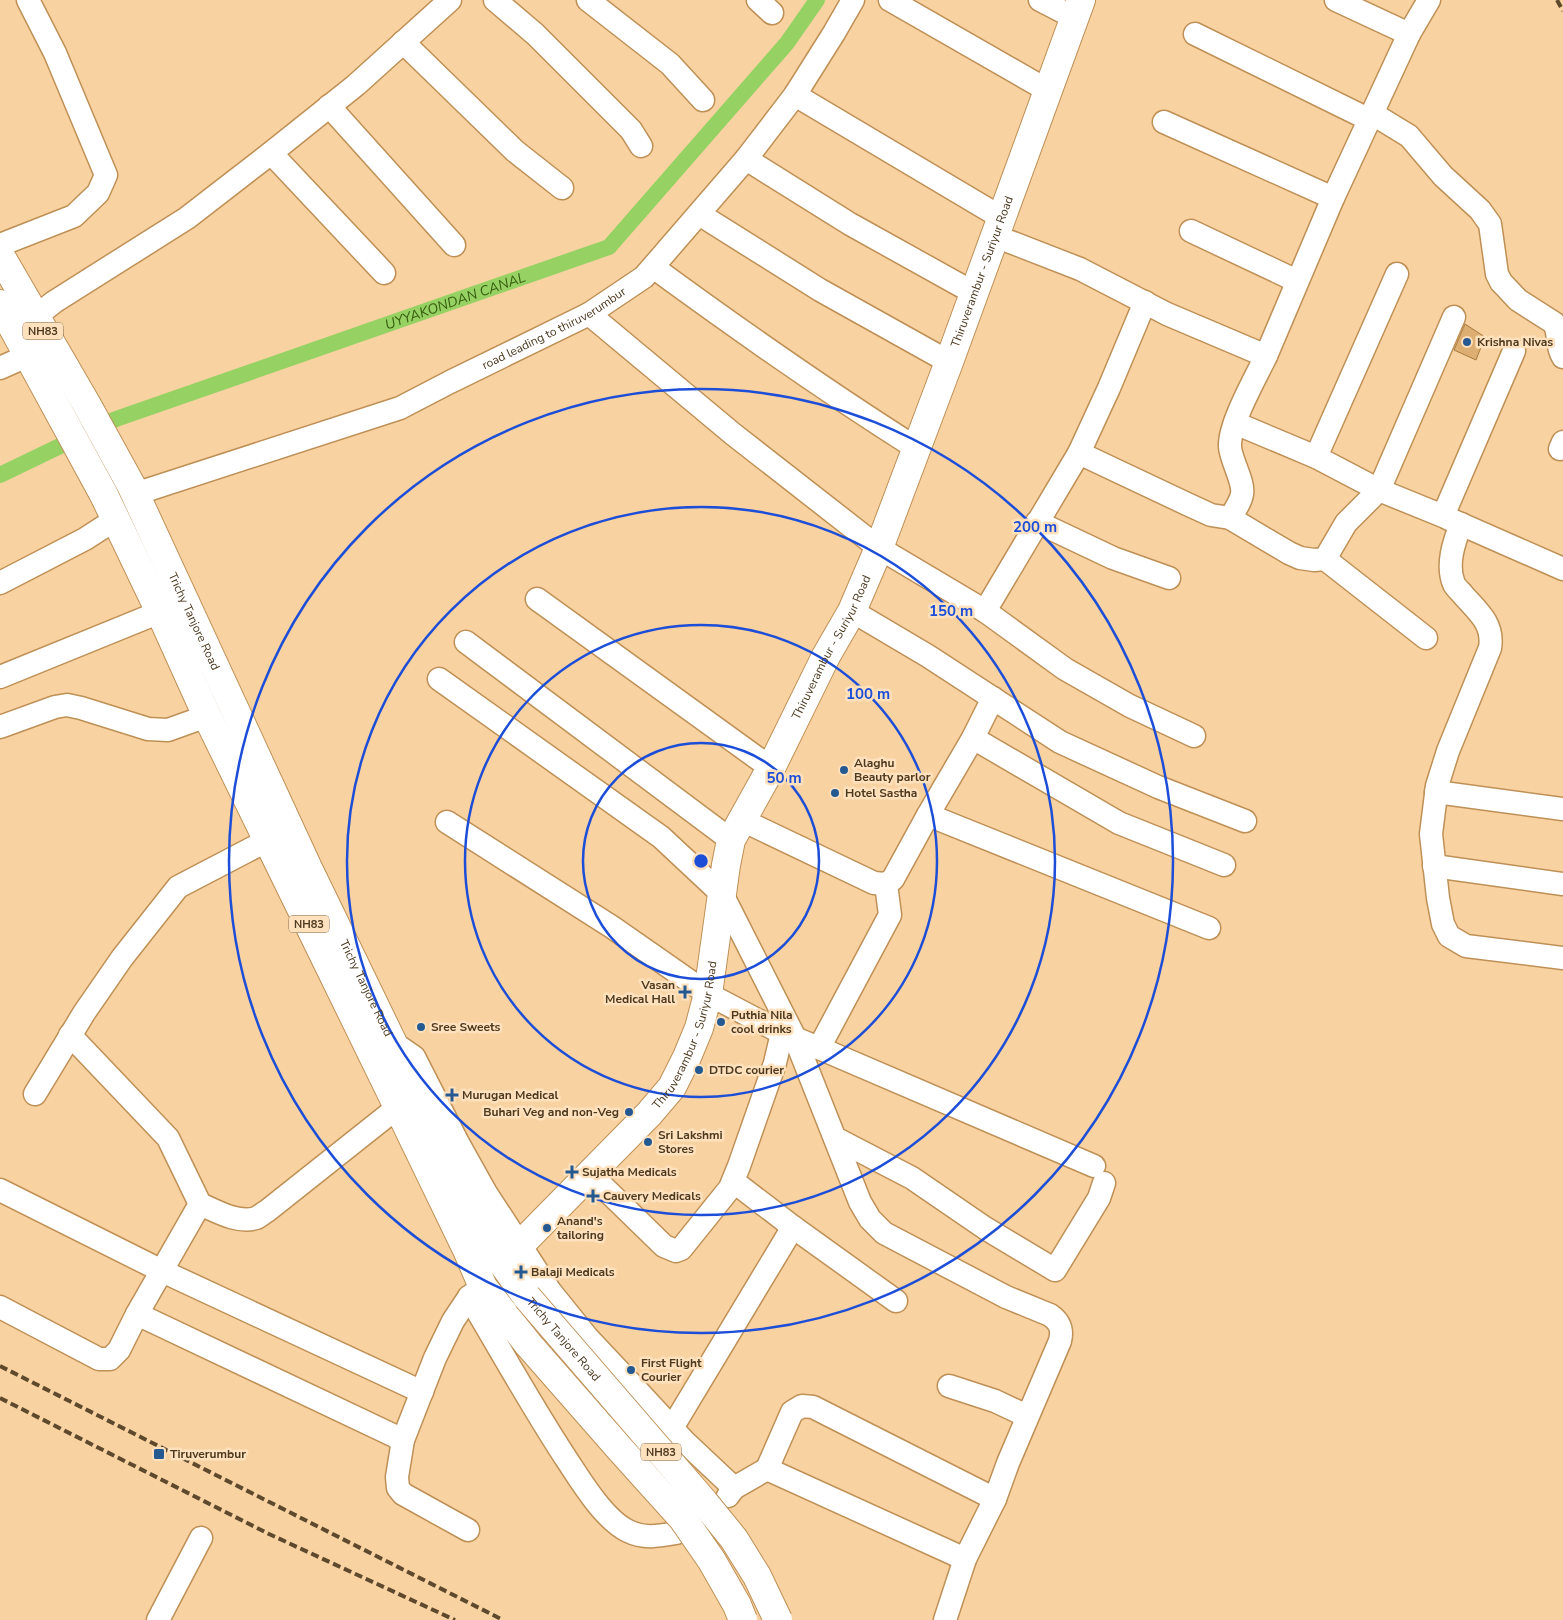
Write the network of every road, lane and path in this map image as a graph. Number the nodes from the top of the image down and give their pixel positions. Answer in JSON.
{"nodes":[{"id":1,"x":28,"y":0,"type":"edge"},
{"id":2,"x":450,"y":0,"type":"edge"},
{"id":3,"x":496,"y":0,"type":"edge"},
{"id":4,"x":588,"y":0,"type":"edge"},
{"id":5,"x":853,"y":0,"type":"edge"},
{"id":6,"x":890,"y":0,"type":"edge"},
{"id":7,"x":1040,"y":0,"type":"edge"},
{"id":8,"x":1336,"y":0,"type":"edge"},
{"id":9,"x":1429,"y":0,"type":"edge"},
{"id":10,"x":1078,"y":9,"type":"edge"},
{"id":11,"x":1195,"y":34,"type":"dead end"},
{"id":12,"x":1410,"y":34,"type":"junction"},
{"id":13,"x":403,"y":42,"type":"junction"},
{"id":14,"x":1047,"y":90,"type":"junction"},
{"id":15,"x":795,"y":95,"type":"junction"},
{"id":16,"x":703,"y":100,"type":"dead end"},
{"id":17,"x":329,"y":106,"type":"junction"},
{"id":18,"x":1372,"y":117,"type":"junction"},
{"id":19,"x":1164,"y":122,"type":"dead end"},
{"id":20,"x":641,"y":146,"type":"dead end"},
{"id":21,"x":272,"y":153,"type":"junction"},
{"id":22,"x":746,"y":159,"type":"junction"},
{"id":23,"x":562,"y":188,"type":"dead end"},
{"id":24,"x":1333,"y":198,"type":"junction"},
{"id":25,"x":699,"y":214,"type":"junction"},
{"id":26,"x":998,"y":227,"type":"junction"},
{"id":27,"x":1191,"y":231,"type":"dead end"},
{"id":28,"x":0,"y":245,"type":"edge"},
{"id":29,"x":454,"y":245,"type":"dead end"},
{"id":30,"x":0,"y":255,"type":"edge"},
{"id":31,"x":653,"y":267,"type":"junction"},
{"id":32,"x":384,"y":273,"type":"dead end"},
{"id":33,"x":1397,"y":274,"type":"dead end"},
{"id":34,"x":1297,"y":281,"type":"junction"},
{"id":35,"x":974,"y":293,"type":"junction"},
{"id":36,"x":0,"y":304,"type":"edge"},
{"id":37,"x":1155,"y":307,"type":"junction"},
{"id":38,"x":589,"y":314,"type":"junction"},
{"id":39,"x":1454,"y":317,"type":"dead end"},
{"id":40,"x":35,"y":318,"type":"junction"},
{"id":41,"x":1514,"y":351,"type":"dead end"},
{"id":42,"x":29,"y":355,"type":"junction"},
{"id":43,"x":1266,"y":356,"type":"junction"},
{"id":44,"x":1563,"y":357,"type":"edge"},
{"id":45,"x":949,"y":362,"type":"junction"},
{"id":46,"x":0,"y":368,"type":"edge"},
{"id":47,"x":1235,"y":423,"type":"junction"},
{"id":48,"x":916,"y":448,"type":"junction"},
{"id":49,"x":1079,"y":453,"type":"junction"},
{"id":50,"x":1316,"y":457,"type":"junction"},
{"id":51,"x":133,"y":489,"type":"junction"},
{"id":52,"x":1379,"y":490,"type":"junction"},
{"id":53,"x":1230,"y":518,"type":"junction"},
{"id":54,"x":116,"y":519,"type":"junction"},
{"id":55,"x":1452,"y":520,"type":"junction"},
{"id":56,"x":1037,"y":522,"type":"junction"},
{"id":57,"x":879,"y":548,"type":"junction"},
{"id":58,"x":1325,"y":559,"type":"junction"},
{"id":59,"x":1563,"y":570,"type":"edge"},
{"id":60,"x":1170,"y":578,"type":"dead end"},
{"id":61,"x":0,"y":583,"type":"edge"},
{"id":62,"x":537,"y":600,"type":"dead end"},
{"id":63,"x":989,"y":604,"type":"junction"},
{"id":64,"x":852,"y":611,"type":"junction"},
{"id":65,"x":160,"y":612,"type":"junction"},
{"id":66,"x":1426,"y":638,"type":"dead end"},
{"id":67,"x":466,"y":642,"type":"dead end"},
{"id":68,"x":0,"y":678,"type":"edge"},
{"id":69,"x":439,"y":679,"type":"dead end"},
{"id":70,"x":993,"y":698,"type":"junction"},
{"id":71,"x":208,"y":716,"type":"junction"},
{"id":72,"x":0,"y":726,"type":"edge"},
{"id":73,"x":1194,"y":736,"type":"dead end"},
{"id":74,"x":973,"y":738,"type":"junction"},
{"id":75,"x":771,"y":768,"type":"junction"},
{"id":76,"x":1436,"y":792,"type":"junction"},
{"id":77,"x":1563,"y":809,"type":"edge"},
{"id":78,"x":928,"y":815,"type":"junction"},
{"id":79,"x":1245,"y":821,"type":"dead end"},
{"id":80,"x":447,"y":822,"type":"dead end"},
{"id":81,"x":737,"y":830,"type":"junction"},
{"id":82,"x":268,"y":840,"type":"junction"},
{"id":83,"x":1224,"y":864,"type":"dead end"},
{"id":84,"x":1434,"y":866,"type":"junction"},
{"id":85,"x":886,"y":884,"type":"junction"},
{"id":86,"x":1563,"y":884,"type":"edge"},
{"id":87,"x":722,"y":894,"type":"junction"},
{"id":88,"x":1209,"y":928,"type":"dead end"},
{"id":89,"x":1563,"y":958,"type":"edge"},
{"id":90,"x":708,"y":994,"type":"junction"},
{"id":91,"x":70,"y":1035,"type":"junction"},
{"id":92,"x":789,"y":1036,"type":"junction"},
{"id":93,"x":392,"y":1041,"type":"junction"},
{"id":94,"x":819,"y":1048,"type":"junction"},
{"id":95,"x":35,"y":1094,"type":"dead end"},
{"id":96,"x":398,"y":1107,"type":"junction"},
{"id":97,"x":835,"y":1138,"type":"junction"},
{"id":98,"x":591,"y":1175,"type":"junction"},
{"id":99,"x":733,"y":1181,"type":"junction"},
{"id":100,"x":0,"y":1190,"type":"edge"},
{"id":101,"x":200,"y":1204,"type":"junction"},
{"id":102,"x":793,"y":1227,"type":"junction"},
{"id":103,"x":519,"y":1246,"type":"junction"},
{"id":104,"x":162,"y":1271,"type":"junction"},
{"id":105,"x":476,"y":1292,"type":"junction"},
{"id":106,"x":896,"y":1301,"type":"dead end"},
{"id":107,"x":0,"y":1307,"type":"edge"},
{"id":108,"x":137,"y":1314,"type":"junction"},
{"id":109,"x":950,"y":1386,"type":"dead end"},
{"id":110,"x":422,"y":1392,"type":"junction"},
{"id":111,"x":1027,"y":1416,"type":"junction"},
{"id":112,"x":672,"y":1428,"type":"junction"},
{"id":113,"x":404,"y":1440,"type":"junction"},
{"id":114,"x":766,"y":1469,"type":"junction"},
{"id":115,"x":995,"y":1499,"type":"junction"},
{"id":116,"x":468,"y":1530,"type":"dead end"},
{"id":117,"x":676,"y":1533,"type":"dead end"},
{"id":118,"x":201,"y":1538,"type":"dead end"},
{"id":119,"x":964,"y":1559,"type":"junction"},
{"id":120,"x":158,"y":1620,"type":"edge"},
{"id":121,"x":743,"y":1620,"type":"edge"},
{"id":122,"x":778,"y":1620,"type":"edge"},
{"id":123,"x":944,"y":1620,"type":"edge"}],
"edges":[{"from":1,"to":28,"type":"street"},
{"from":2,"to":13,"type":"street"},
{"from":3,"to":20,"type":"street"},
{"from":4,"to":16,"type":"street"},
{"from":5,"to":15,"type":"street","name":"road leading to thiruverumbur"},
{"from":6,"to":14,"type":"street"},
{"from":7,"to":10,"type":"street"},
{"from":8,"to":12,"type":"street"},
{"from":9,"to":12,"type":"street"},
{"from":10,"to":14,"type":"main road","name":"Thiruverambur - Suriyur Road"},
{"from":11,"to":18,"type":"street"},
{"from":12,"to":18,"type":"street"},
{"from":13,"to":17,"type":"street"},
{"from":13,"to":23,"type":"street"},
{"from":14,"to":26,"type":"main road","name":"Thiruverambur - Suriyur Road"},
{"from":15,"to":22,"type":"street","name":"road leading to thiruverumbur"},
{"from":15,"to":26,"type":"street"},
{"from":17,"to":21,"type":"street"},
{"from":17,"to":29,"type":"street"},
{"from":18,"to":24,"type":"street"},
{"from":18,"to":44,"type":"street"},
{"from":19,"to":24,"type":"street"},
{"from":21,"to":32,"type":"street"},
{"from":21,"to":40,"type":"street"},
{"from":22,"to":25,"type":"street","name":"road leading to thiruverumbur"},
{"from":22,"to":35,"type":"street"},
{"from":24,"to":34,"type":"street"},
{"from":25,"to":31,"type":"street","name":"road leading to thiruverumbur"},
{"from":25,"to":45,"type":"street"},
{"from":26,"to":35,"type":"main road","name":"Thiruverambur - Suriyur Road"},
{"from":26,"to":37,"type":"street"},
{"from":27,"to":34,"type":"street"},
{"from":30,"to":40,"type":"main road","name":"Trichy Tanjore Road","number":"NH83"},
{"from":31,"to":38,"type":"street","name":"road leading to thiruverumbur"},
{"from":31,"to":48,"type":"street"},
{"from":33,"to":50,"type":"street"},
{"from":34,"to":43,"type":"street"},
{"from":35,"to":45,"type":"main road","name":"Thiruverambur - Suriyur Road"},
{"from":36,"to":42,"type":"main road","name":"Trichy Tanjore Road","number":"NH83"},
{"from":37,"to":43,"type":"street"},
{"from":37,"to":49,"type":"street"},
{"from":38,"to":51,"type":"street","name":"road leading to thiruverumbur"},
{"from":38,"to":57,"type":"street"},
{"from":39,"to":52,"type":"street"},
{"from":40,"to":51,"type":"main road","name":"Trichy Tanjore Road","number":"NH83"},
{"from":41,"to":55,"type":"street"},
{"from":42,"to":46,"type":"street"},
{"from":42,"to":54,"type":"main road","name":"Trichy Tanjore Road","number":"NH83"},
{"from":43,"to":47,"type":"street"},
{"from":45,"to":48,"type":"main road","name":"Thiruverambur - Suriyur Road"},
{"from":47,"to":50,"type":"street"},
{"from":47,"to":53,"type":"street"},
{"from":48,"to":57,"type":"main road","name":"Thiruverambur - Suriyur Road"},
{"from":49,"to":53,"type":"street"},
{"from":49,"to":56,"type":"street"},
{"from":50,"to":52,"type":"street"},
{"from":51,"to":54,"type":"main road"},
{"from":51,"to":93,"type":"main road","name":"Trichy Tanjore Road","number":"NH83"},
{"from":52,"to":55,"type":"street"},
{"from":52,"to":58,"type":"street"},
{"from":53,"to":58,"type":"street"},
{"from":54,"to":61,"type":"street"},
{"from":54,"to":65,"type":"main road","name":"Trichy Tanjore Road","number":"NH83"},
{"from":55,"to":59,"type":"street"},
{"from":55,"to":76,"type":"street"},
{"from":56,"to":60,"type":"street"},
{"from":56,"to":63,"type":"street"},
{"from":57,"to":63,"type":"street"},
{"from":57,"to":64,"type":"main road","name":"Thiruverambur - Suriyur Road"},
{"from":58,"to":66,"type":"street"},
{"from":62,"to":75,"type":"street"},
{"from":63,"to":73,"type":"street"},
{"from":64,"to":70,"type":"street"},
{"from":64,"to":75,"type":"main road","name":"Thiruverambur - Suriyur Road"},
{"from":65,"to":68,"type":"street"},
{"from":65,"to":71,"type":"main road","name":"Trichy Tanjore Road","number":"NH83"},
{"from":67,"to":81,"type":"street"},
{"from":69,"to":87,"type":"street"},
{"from":70,"to":74,"type":"street"},
{"from":70,"to":79,"type":"street"},
{"from":71,"to":72,"type":"street"},
{"from":71,"to":82,"type":"main road","name":"Trichy Tanjore Road","number":"NH83"},
{"from":74,"to":78,"type":"street"},
{"from":74,"to":83,"type":"street"},
{"from":75,"to":81,"type":"main road","name":"Thiruverambur - Suriyur Road"},
{"from":76,"to":77,"type":"street"},
{"from":76,"to":84,"type":"street"},
{"from":78,"to":85,"type":"street"},
{"from":78,"to":88,"type":"street"},
{"from":80,"to":90,"type":"street"},
{"from":81,"to":85,"type":"street"},
{"from":81,"to":87,"type":"main road","name":"Thiruverambur - Suriyur Road"},
{"from":82,"to":91,"type":"street"},
{"from":82,"to":96,"type":"main road","name":"Trichy Tanjore Road","number":"NH83"},
{"from":84,"to":86,"type":"street"},
{"from":84,"to":89,"type":"street"},
{"from":85,"to":94,"type":"street"},
{"from":87,"to":90,"type":"main road","name":"Thiruverambur - Suriyur Road"},
{"from":87,"to":92,"type":"street"},
{"from":90,"to":92,"type":"street"},
{"from":90,"to":98,"type":"main road","name":"Thiruverambur - Suriyur Road"},
{"from":91,"to":95,"type":"street"},
{"from":91,"to":101,"type":"street"},
{"from":92,"to":94,"type":"street"},
{"from":92,"to":97,"type":"street"},
{"from":92,"to":99,"type":"street"},
{"from":93,"to":103,"type":"street"},
{"from":93,"to":122,"type":"main road","name":"Trichy Tanjore Road","number":"NH83","bridge":true},
{"from":94,"to":97,"type":"street"},
{"from":96,"to":101,"type":"street"},
{"from":96,"to":105,"type":"main road","name":"Trichy Tanjore Road","number":"NH83"},
{"from":97,"to":111,"type":"street"},
{"from":98,"to":99,"type":"street"},
{"from":98,"to":103,"type":"main road","name":"Thiruverambur - Suriyur Road"},
{"from":99,"to":102,"type":"street"},
{"from":100,"to":104,"type":"street"},
{"from":101,"to":104,"type":"street"},
{"from":102,"to":106,"type":"street"},
{"from":102,"to":112,"type":"street"},
{"from":103,"to":112,"type":"street"},
{"from":104,"to":108,"type":"street"},
{"from":104,"to":110,"type":"street"},
{"from":105,"to":110,"type":"street"},
{"from":105,"to":117,"type":"street"},
{"from":105,"to":121,"type":"main road","name":"Trichy Tanjore Road","number":"NH83","bridge":true},
{"from":107,"to":108,"type":"street"},
{"from":108,"to":113,"type":"street"},
{"from":109,"to":111,"type":"street"},
{"from":110,"to":113,"type":"street"},
{"from":111,"to":115,"type":"street"},
{"from":112,"to":114,"type":"street"},
{"from":113,"to":116,"type":"street"},
{"from":114,"to":115,"type":"street"},
{"from":114,"to":119,"type":"street"},
{"from":115,"to":119,"type":"street"},
{"from":118,"to":120,"type":"street"},
{"from":119,"to":123,"type":"street"}]}
